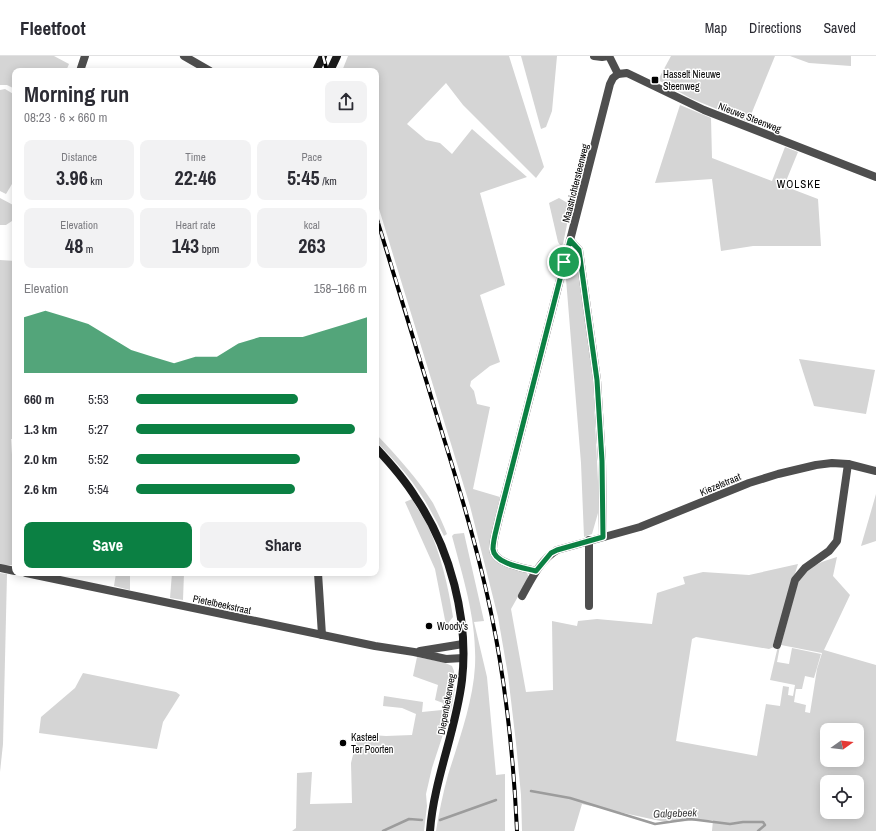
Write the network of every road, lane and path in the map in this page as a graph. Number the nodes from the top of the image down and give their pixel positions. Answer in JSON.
{"nodes":[{"id":1,"x":85,"y":56,"type":"edge"},
{"id":2,"x":184,"y":56,"type":"edge"},
{"id":3,"x":323,"y":56,"type":"edge"},
{"id":4,"x":337,"y":56,"type":"edge"},
{"id":5,"x":594,"y":56,"type":"edge"},
{"id":6,"x":609,"y":56,"type":"edge"},
{"id":7,"x":81,"y":68,"type":"edge"},
{"id":8,"x":205,"y":68,"type":"edge"},
{"id":9,"x":317,"y":68,"type":"edge"},
{"id":10,"x":331,"y":68,"type":"edge"},
{"id":11,"x":618,"y":74,"type":"junction"},
{"id":12,"x":876,"y":177,"type":"edge"},
{"id":13,"x":570,"y":240,"type":"junction"},
{"id":14,"x":379,"y":451,"type":"edge"},
{"id":15,"x":848,"y":464,"type":"junction"},
{"id":16,"x":876,"y":471,"type":"edge"},
{"id":17,"x":603,"y":537,"type":"junction"},
{"id":18,"x":589,"y":540,"type":"junction"},
{"id":19,"x":0,"y":568,"type":"edge"},
{"id":20,"x":12,"y":570,"type":"edge"},
{"id":21,"x":536,"y":571,"type":"junction"},
{"id":22,"x":40,"y":576,"type":"edge"},
{"id":23,"x":318,"y":576,"type":"edge"},
{"id":24,"x":522,"y":596,"type":"dead end"},
{"id":25,"x":589,"y":606,"type":"dead end"},
{"id":26,"x":322,"y":635,"type":"junction"},
{"id":27,"x":462,"y":644,"type":"junction"},
{"id":28,"x":777,"y":645,"type":"dead end"},
{"id":29,"x":414,"y":652,"type":"junction"},
{"id":30,"x":463,"y":658,"type":"junction"},
{"id":31,"x":430,"y":831,"type":"edge"}],
"edges":[{"from":1,"to":7,"type":"street"},
{"from":2,"to":8,"type":"street"},
{"from":3,"to":9,"type":"main road"},
{"from":4,"to":10,"type":"main road"},
{"from":5,"to":6,"type":"street"},
{"from":6,"to":11,"type":"street"},
{"from":11,"to":12,"type":"street","name":"Nieuwe Steenweg"},
{"from":11,"to":13,"type":"street","name":"Maastrichtersteenweg"},
{"from":13,"to":17,"type":"street"},
{"from":13,"to":21,"type":"street","name":"Maastrichtersteenweg"},
{"from":14,"to":27,"type":"main road","name":"Diepenbekerweg"},
{"from":15,"to":16,"type":"street","name":"Kiezelstraat"},
{"from":15,"to":17,"type":"street","name":"Kiezelstraat"},
{"from":15,"to":28,"type":"street"},
{"from":17,"to":18,"type":"street","name":"Kiezelstraat"},
{"from":18,"to":21,"type":"street","name":"Kiezelstraat"},
{"from":18,"to":25,"type":"street"},
{"from":19,"to":20,"type":"street"},
{"from":21,"to":24,"type":"street","name":"Kiezelstraat"},
{"from":22,"to":26,"type":"street","name":"Pietelbeekstraat"},
{"from":23,"to":26,"type":"street"},
{"from":26,"to":29,"type":"street","name":"Pietelbeekstraat"},
{"from":27,"to":29,"type":"street","name":"Pietelbeekstraat"},
{"from":27,"to":30,"type":"main road","name":"Diepenbekerweg"},
{"from":29,"to":30,"type":"street","name":"Pietelbeekstraat"},
{"from":30,"to":31,"type":"main road","name":"Diepenbekerweg"}]}
